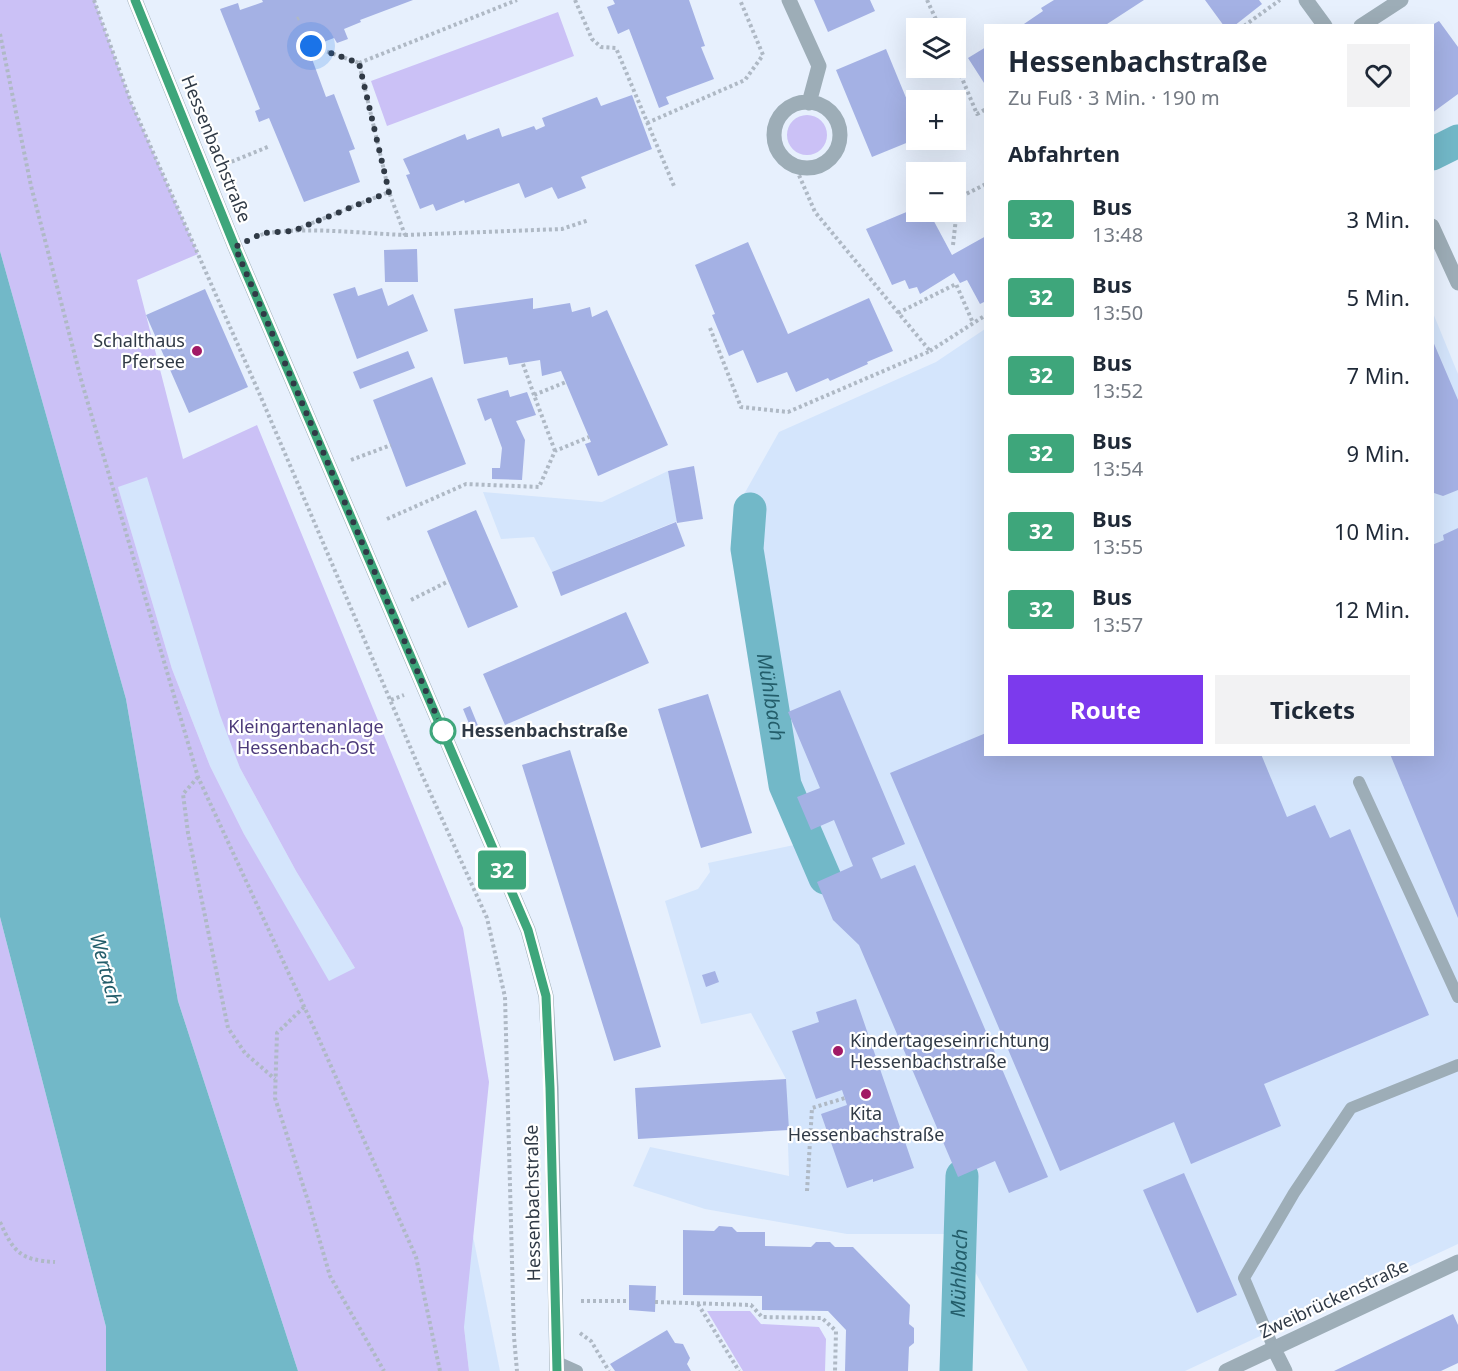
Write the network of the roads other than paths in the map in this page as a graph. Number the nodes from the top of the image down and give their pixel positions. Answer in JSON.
{"nodes":[{"id":1,"x":135,"y":0,"type":"edge"},
{"id":2,"x":789,"y":0,"type":"edge"},
{"id":3,"x":1306,"y":0,"type":"edge"},
{"id":4,"x":1401,"y":0,"type":"edge"},
{"id":5,"x":1324,"y":24,"type":"edge"},
{"id":6,"x":1364,"y":24,"type":"edge"},
{"id":7,"x":809,"y":103,"type":"junction"},
{"id":8,"x":1434,"y":230,"type":"edge"},
{"id":9,"x":1458,"y":283,"type":"edge"},
{"id":10,"x":1359,"y":782,"type":"dead end"},
{"id":11,"x":1458,"y":997,"type":"edge"},
{"id":12,"x":1458,"y":1065,"type":"edge"},
{"id":13,"x":1457,"y":1265,"type":"edge"},
{"id":14,"x":1274,"y":1349,"type":"junction"},
{"id":15,"x":557,"y":1366,"type":"edge"},
{"id":16,"x":577,"y":1371,"type":"edge"},
{"id":17,"x":1226,"y":1371,"type":"edge"},
{"id":18,"x":1285,"y":1371,"type":"edge"}],
"edges":[{"from":1,"to":15,"type":"street","name":"Hessenbachstraße"},
{"from":2,"to":7,"type":"street"},
{"from":3,"to":5,"type":"street"},
{"from":4,"to":6,"type":"street"},
{"from":7,"to":7,"type":"street"},
{"from":8,"to":9,"type":"street"},
{"from":10,"to":11,"type":"lane"},
{"from":12,"to":14,"type":"lane"},
{"from":13,"to":14,"type":"street","name":"Zweibrückenstraße"},
{"from":14,"to":17,"type":"street","name":"Zweibrückenstraße"},
{"from":14,"to":18,"type":"street"},
{"from":15,"to":16,"type":"lane"}]}
